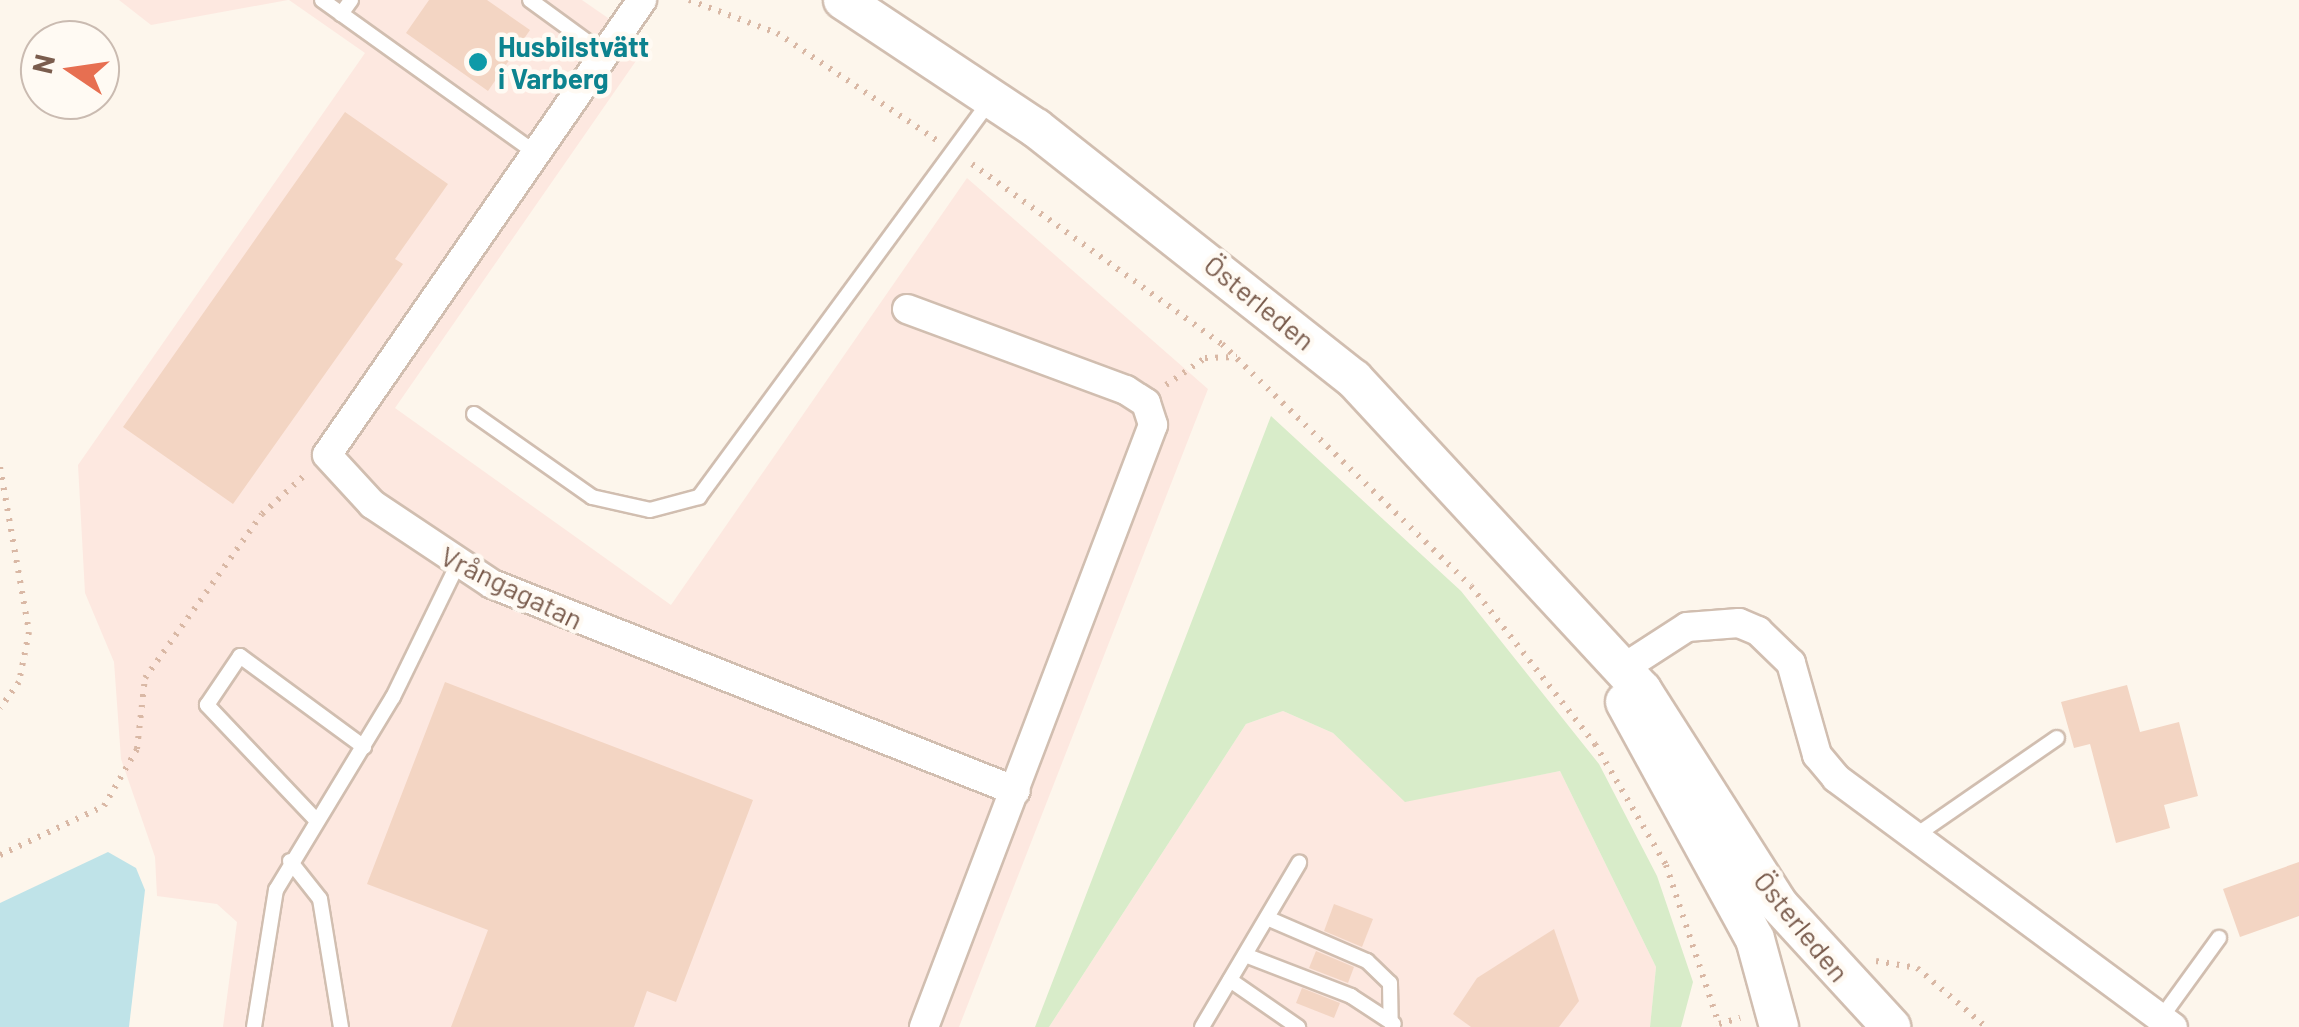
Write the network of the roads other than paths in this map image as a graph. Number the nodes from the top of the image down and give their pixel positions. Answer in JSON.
{"nodes":[{"id":1,"x":322,"y":0,"type":"edge"},
{"id":2,"x":351,"y":0,"type":"edge"},
{"id":3,"x":530,"y":0,"type":"edge"},
{"id":4,"x":642,"y":0,"type":"edge"},
{"id":5,"x":843,"y":0,"type":"edge"},
{"id":6,"x":341,"y":14,"type":"junction"},
{"id":7,"x":604,"y":54,"type":"junction"},
{"id":8,"x":991,"y":98,"type":"junction"},
{"id":9,"x":536,"y":153,"type":"junction"},
{"id":10,"x":907,"y":309,"type":"dead end"},
{"id":11,"x":474,"y":414,"type":"dead end"},
{"id":12,"x":458,"y":564,"type":"junction"},
{"id":13,"x":1619,"y":671,"type":"junction"},
{"id":14,"x":2058,"y":738,"type":"dead end"},
{"id":15,"x":364,"y":747,"type":"junction"},
{"id":16,"x":1016,"y":791,"type":"junction"},
{"id":17,"x":317,"y":820,"type":"junction"},
{"id":18,"x":1911,"y":838,"type":"junction"},
{"id":19,"x":290,"y":861,"type":"junction"},
{"id":20,"x":1299,"y":863,"type":"dead end"},
{"id":21,"x":1267,"y":918,"type":"junction"},
{"id":22,"x":2219,"y":938,"type":"dead end"},
{"id":23,"x":1245,"y":956,"type":"junction"},
{"id":24,"x":1230,"y":980,"type":"junction"},
{"id":25,"x":1777,"y":1016,"type":"edge"},
{"id":26,"x":1279,"y":1021,"type":"edge"},
{"id":27,"x":2167,"y":1023,"type":"edge"},
{"id":28,"x":1395,"y":1024,"type":"edge"},
{"id":29,"x":254,"y":1027,"type":"edge"},
{"id":30,"x":342,"y":1027,"type":"edge"},
{"id":31,"x":924,"y":1027,"type":"edge"},
{"id":32,"x":1202,"y":1027,"type":"edge"},
{"id":33,"x":1298,"y":1027,"type":"edge"},
{"id":34,"x":1891,"y":1027,"type":"edge"}],
"edges":[{"from":1,"to":6,"type":"lane"},
{"from":2,"to":6,"type":"lane"},
{"from":3,"to":7,"type":"lane"},
{"from":4,"to":7,"type":"street"},
{"from":5,"to":8,"type":"main road","name":"Österleden"},
{"from":6,"to":9,"type":"lane"},
{"from":7,"to":9,"type":"street"},
{"from":8,"to":11,"type":"lane"},
{"from":8,"to":13,"type":"main road","name":"Österleden"},
{"from":9,"to":12,"type":"street","name":"Vrångagatan"},
{"from":10,"to":16,"type":"street"},
{"from":12,"to":15,"type":"lane"},
{"from":12,"to":16,"type":"street","name":"Vrångagatan"},
{"from":13,"to":18,"type":"street"},
{"from":13,"to":25,"type":"main road","name":"Österleden"},
{"from":13,"to":34,"type":"main road","name":"Österleden"},
{"from":14,"to":18,"type":"lane"},
{"from":15,"to":17,"type":"lane"},
{"from":15,"to":17,"type":"lane"},
{"from":16,"to":31,"type":"street"},
{"from":17,"to":19,"type":"lane"},
{"from":18,"to":27,"type":"street"},
{"from":19,"to":29,"type":"lane"},
{"from":19,"to":30,"type":"lane"},
{"from":20,"to":21,"type":"lane"},
{"from":21,"to":23,"type":"lane"},
{"from":21,"to":28,"type":"lane"},
{"from":22,"to":27,"type":"lane"},
{"from":23,"to":24,"type":"lane"},
{"from":23,"to":28,"type":"lane"},
{"from":24,"to":26,"type":"lane"},
{"from":24,"to":32,"type":"lane"},
{"from":26,"to":33,"type":"lane"}]}
